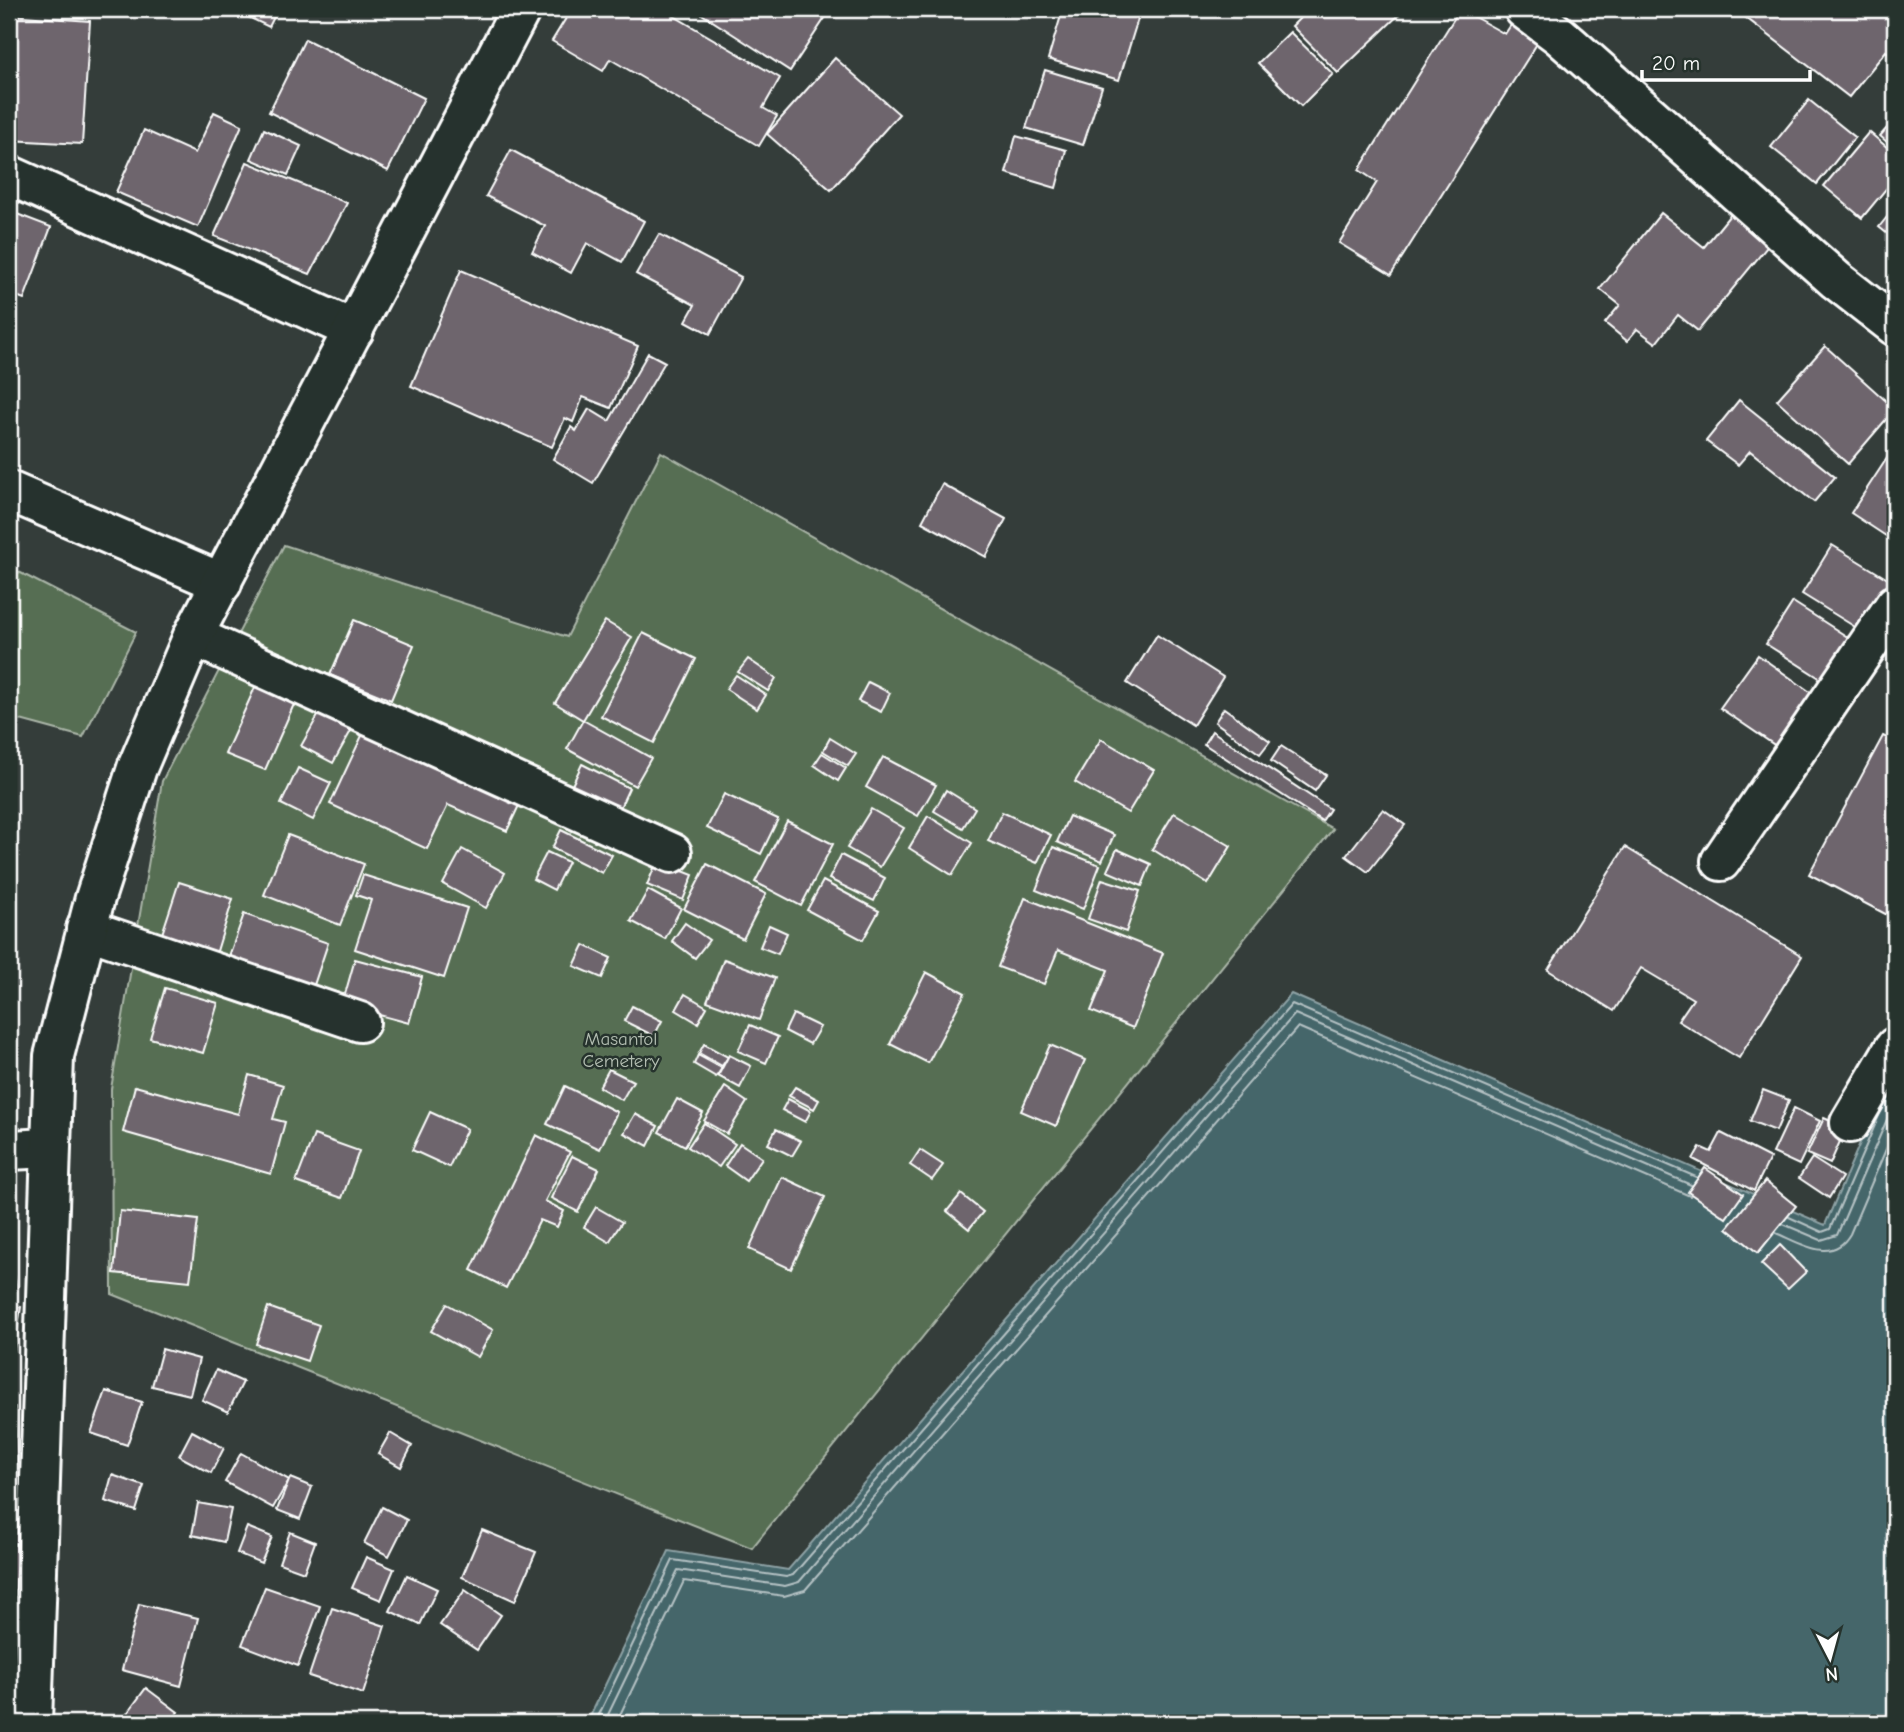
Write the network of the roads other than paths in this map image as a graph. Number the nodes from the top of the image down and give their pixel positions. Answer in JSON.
{"nodes":[{"id":1,"x":521,"y":9,"type":"edge"},
{"id":2,"x":1524,"y":9,"type":"edge"},
{"id":3,"x":9,"y":175,"type":"edge"},
{"id":4,"x":1895,"y":326,"type":"edge"},
{"id":5,"x":354,"y":330,"type":"junction"},
{"id":6,"x":9,"y":491,"type":"edge"},
{"id":7,"x":222,"y":583,"type":"junction"},
{"id":8,"x":1895,"y":605,"type":"edge"},
{"id":9,"x":193,"y":636,"type":"junction"},
{"id":10,"x":672,"y":852,"type":"dead end"},
{"id":11,"x":1721,"y":861,"type":"dead end"},
{"id":12,"x":86,"y":929,"type":"junction"},
{"id":13,"x":360,"y":1022,"type":"dead end"},
{"id":14,"x":1895,"y":1047,"type":"edge"},
{"id":15,"x":1850,"y":1123,"type":"dead end"},
{"id":16,"x":50,"y":1148,"type":"junction"},
{"id":17,"x":9,"y":1150,"type":"edge"},
{"id":18,"x":32,"y":1723,"type":"edge"}],
"edges":[{"from":1,"to":5,"type":"street"},
{"from":2,"to":4,"type":"street"},
{"from":3,"to":5,"type":"street"},
{"from":5,"to":7,"type":"street"},
{"from":6,"to":7,"type":"street"},
{"from":7,"to":9,"type":"street"},
{"from":8,"to":11,"type":"street"},
{"from":9,"to":10,"type":"street"},
{"from":9,"to":12,"type":"street"},
{"from":12,"to":13,"type":"street"},
{"from":12,"to":16,"type":"street"},
{"from":14,"to":15,"type":"street"},
{"from":16,"to":17,"type":"street"},
{"from":16,"to":18,"type":"street"}]}
